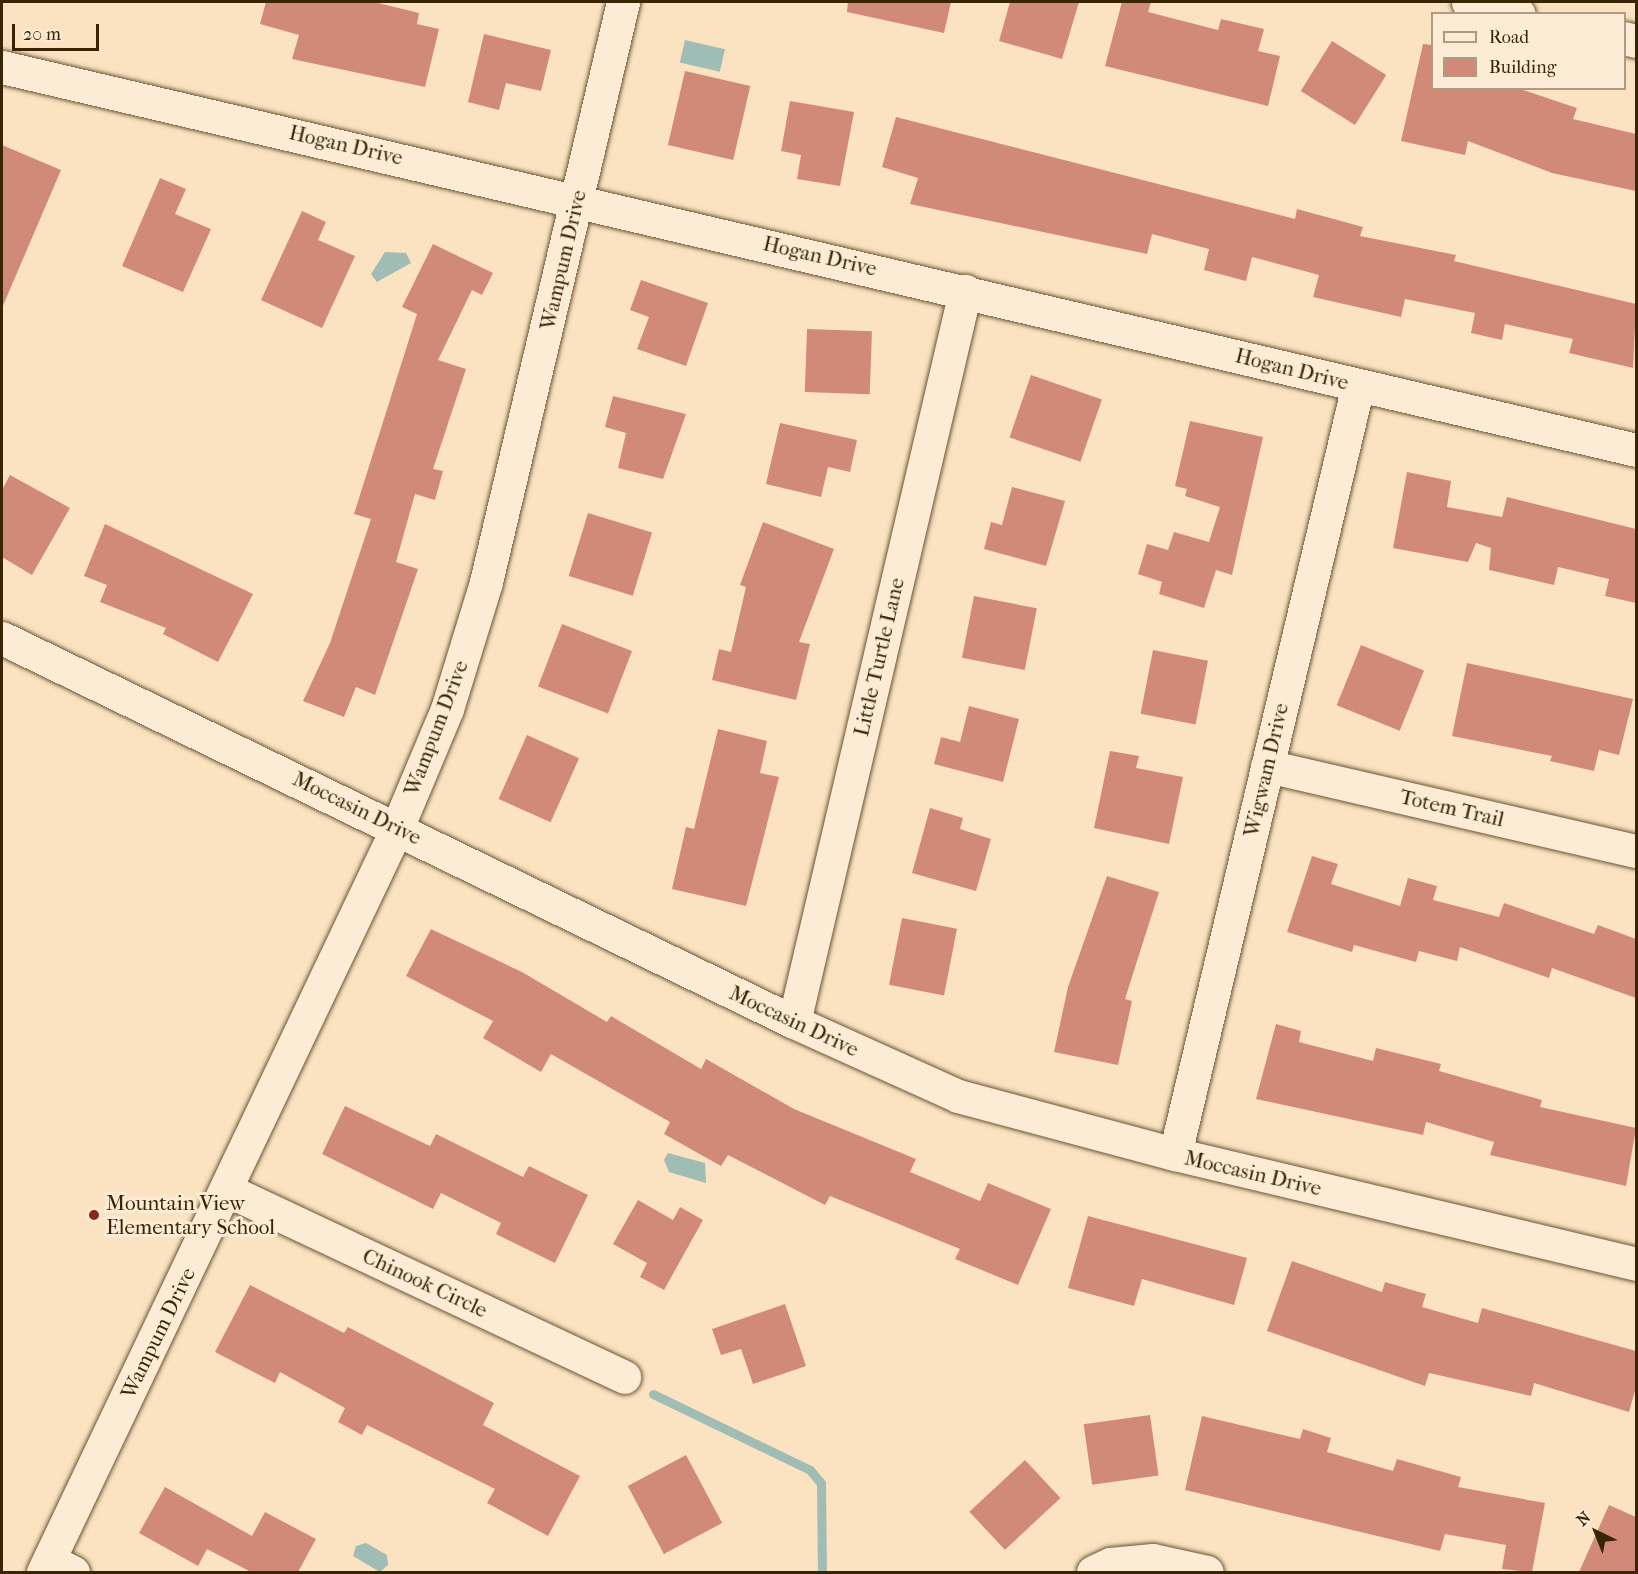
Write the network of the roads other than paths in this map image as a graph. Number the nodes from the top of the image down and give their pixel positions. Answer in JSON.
{"nodes":[{"id":1,"x":623,"y":2,"type":"edge"},
{"id":2,"x":1468,"y":2,"type":"edge"},
{"id":3,"x":1510,"y":12,"type":"edge"},
{"id":4,"x":2,"y":67,"type":"edge"},
{"id":5,"x":578,"y":198,"type":"junction"},
{"id":6,"x":965,"y":291,"type":"junction"},
{"id":7,"x":1358,"y":385,"type":"junction"},
{"id":8,"x":1636,"y":450,"type":"edge"},
{"id":9,"x":2,"y":638,"type":"edge"},
{"id":10,"x":1267,"y":766,"type":"junction"},
{"id":11,"x":397,"y":828,"type":"junction"},
{"id":12,"x":1636,"y":851,"type":"edge"},
{"id":13,"x":794,"y":1022,"type":"junction"},
{"id":14,"x":1175,"y":1154,"type":"junction"},
{"id":15,"x":226,"y":1190,"type":"junction"},
{"id":16,"x":1636,"y":1264,"type":"edge"},
{"id":17,"x":624,"y":1377,"type":"dead end"},
{"id":18,"x":55,"y":1568,"type":"edge"},
{"id":19,"x":1093,"y":1572,"type":"edge"},
{"id":20,"x":1207,"y":1572,"type":"edge"}],
"edges":[{"from":1,"to":5,"type":"street","name":"Wampum Drive"},
{"from":2,"to":3,"type":"street"},
{"from":4,"to":5,"type":"street","name":"Hogan Drive"},
{"from":5,"to":6,"type":"street","name":"Hogan Drive"},
{"from":5,"to":11,"type":"street","name":"Wampum Drive"},
{"from":6,"to":7,"type":"street","name":"Hogan Drive"},
{"from":6,"to":13,"type":"street","name":"Little Turtle Lane"},
{"from":7,"to":8,"type":"street","name":"Hogan Drive"},
{"from":7,"to":10,"type":"street","name":"Wigwam Drive"},
{"from":9,"to":11,"type":"street","name":"Moccasin Drive"},
{"from":10,"to":12,"type":"street","name":"Totem Trail"},
{"from":10,"to":14,"type":"street","name":"Wigwam Drive"},
{"from":11,"to":13,"type":"street","name":"Moccasin Drive"},
{"from":11,"to":15,"type":"street","name":"Wampum Drive"},
{"from":13,"to":14,"type":"street","name":"Moccasin Drive"},
{"from":14,"to":16,"type":"street","name":"Moccasin Drive"},
{"from":15,"to":17,"type":"street","name":"Chinook Circle"},
{"from":15,"to":18,"type":"street","name":"Wampum Drive"},
{"from":19,"to":20,"type":"street"}]}
